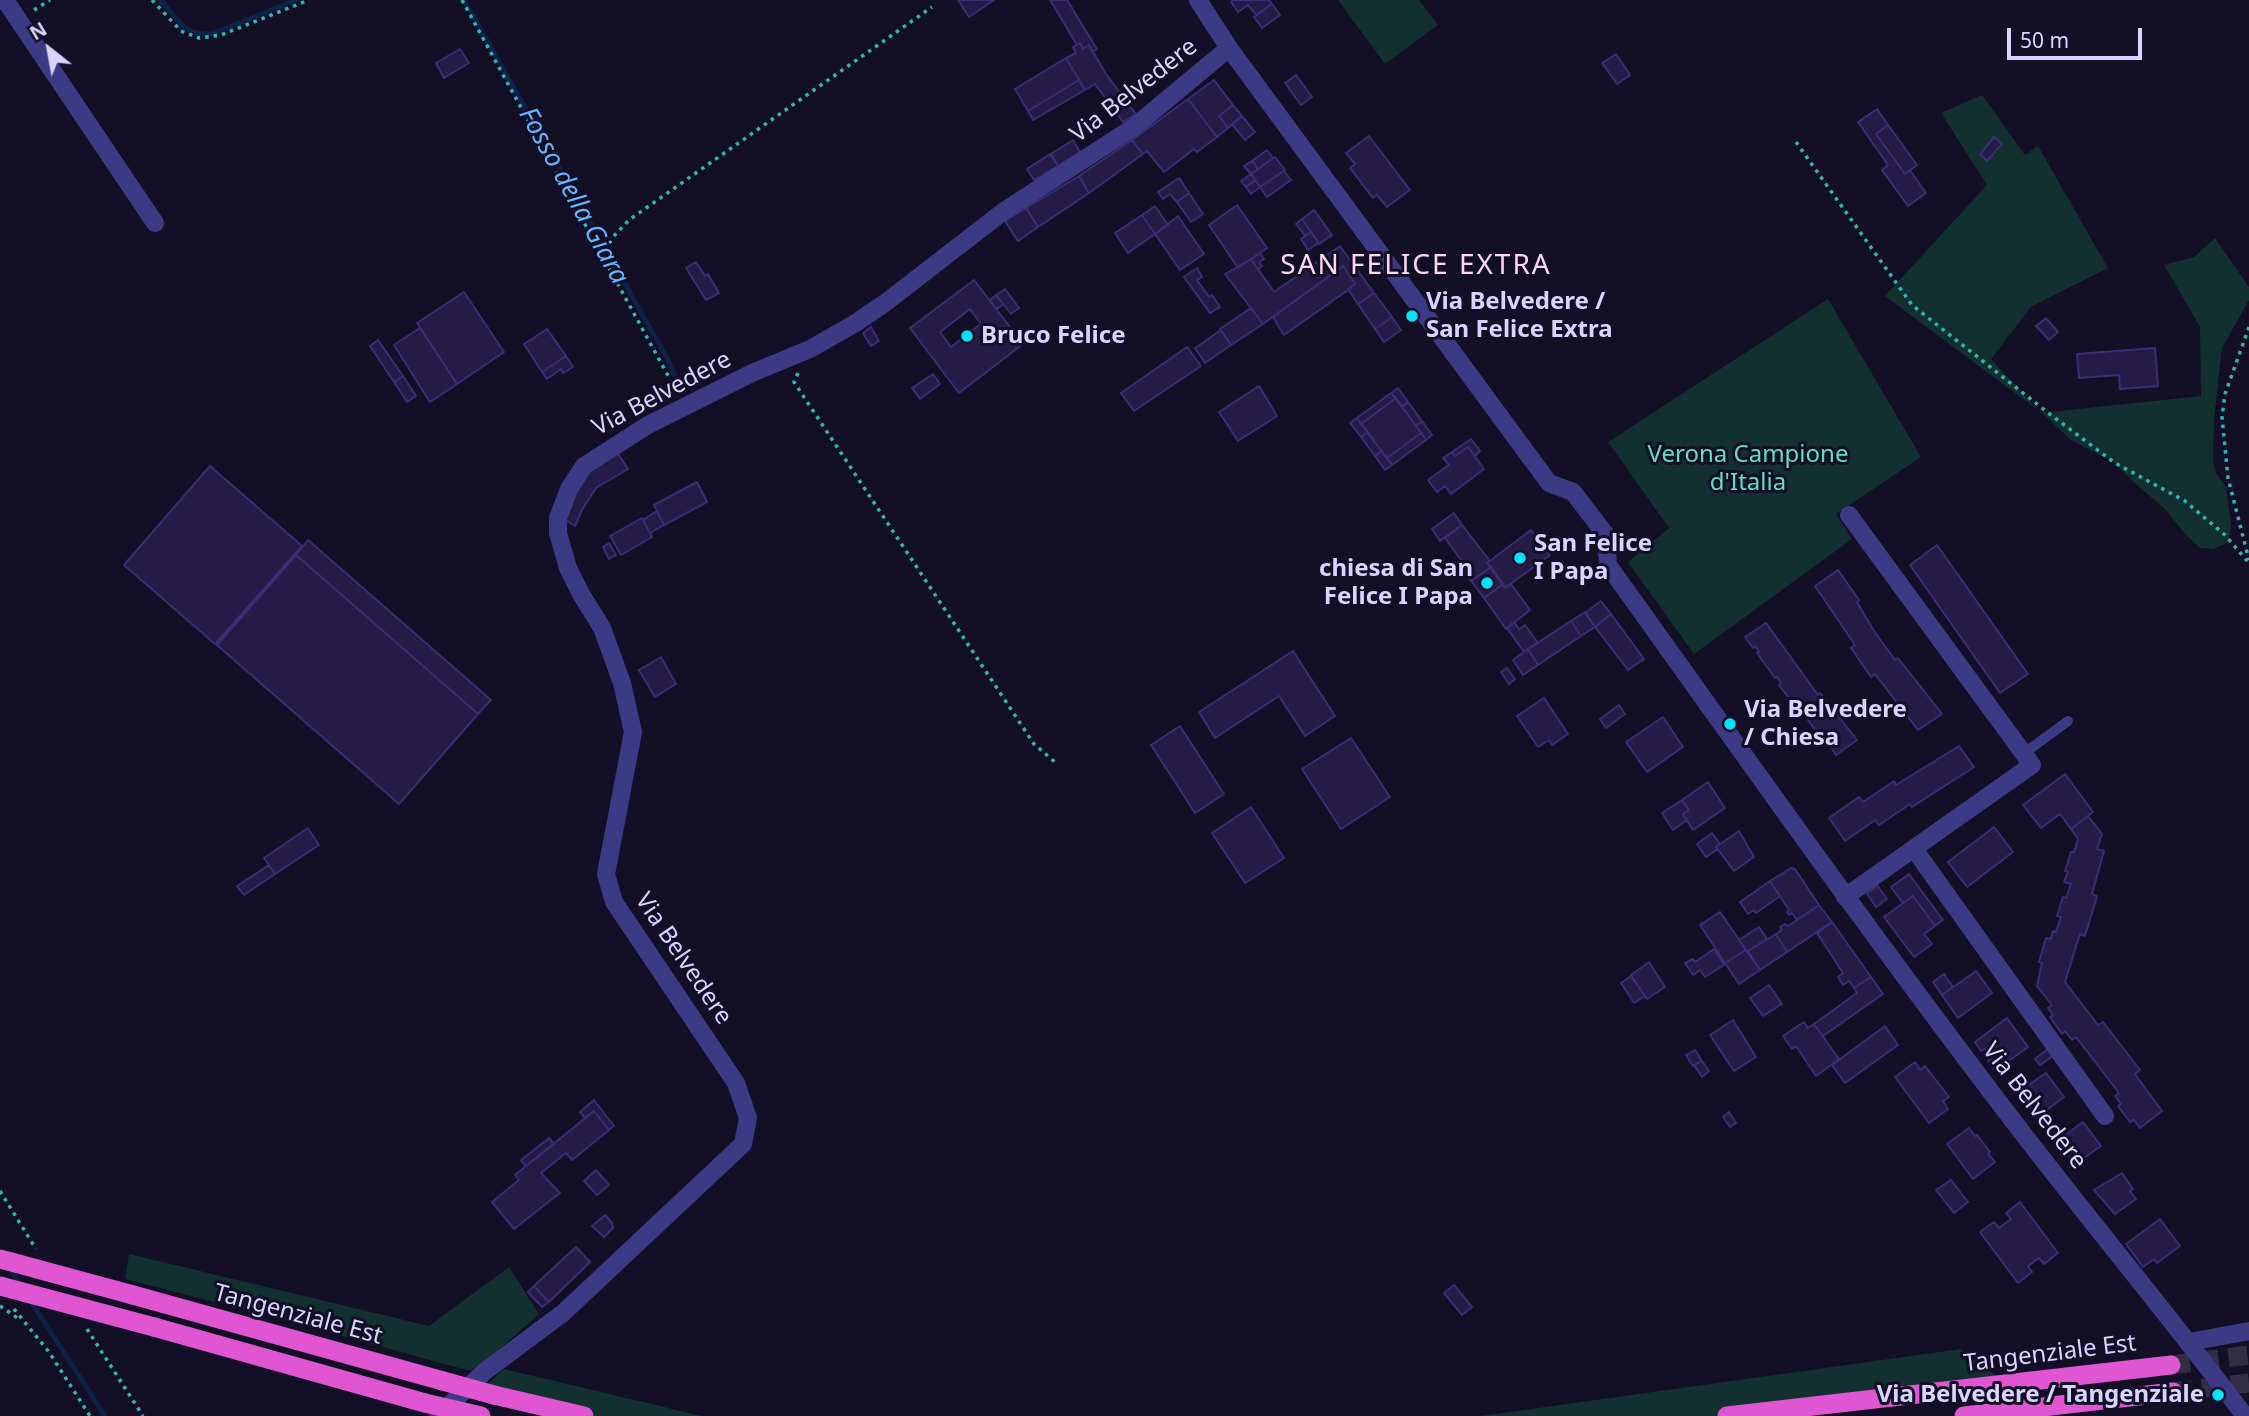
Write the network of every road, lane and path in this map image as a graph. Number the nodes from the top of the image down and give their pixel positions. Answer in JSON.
{"nodes":[{"id":1,"x":5,"y":0,"type":"edge"},
{"id":2,"x":152,"y":0,"type":"edge"},
{"id":3,"x":309,"y":0,"type":"edge"},
{"id":4,"x":462,"y":0,"type":"edge"},
{"id":5,"x":1198,"y":0,"type":"edge"},
{"id":6,"x":932,"y":7,"type":"dead end"},
{"id":7,"x":1229,"y":48,"type":"junction"},
{"id":8,"x":1796,"y":142,"type":"dead end"},
{"id":9,"x":155,"y":223,"type":"dead end"},
{"id":10,"x":603,"y":259,"type":"junction"},
{"id":11,"x":2249,"y":327,"type":"edge"},
{"id":12,"x":810,"y":349,"type":"junction"},
{"id":13,"x":685,"y":406,"type":"junction"},
{"id":14,"x":1849,"y":515,"type":"dead end"},
{"id":15,"x":2249,"y":561,"type":"edge"},
{"id":16,"x":2068,"y":721,"type":"dead end"},
{"id":17,"x":2023,"y":754,"type":"junction"},
{"id":18,"x":1056,"y":763,"type":"dead end"},
{"id":19,"x":1914,"y":849,"type":"junction"},
{"id":20,"x":1845,"y":897,"type":"junction"},
{"id":21,"x":2105,"y":1115,"type":"dead end"},
{"id":22,"x":0,"y":1191,"type":"edge"},
{"id":23,"x":25,"y":1231,"type":"dead end"},
{"id":24,"x":0,"y":1259,"type":"edge"},
{"id":25,"x":4,"y":1294,"type":"edge"},
{"id":26,"x":0,"y":1307,"type":"edge"},
{"id":27,"x":24,"y":1322,"type":"junction"},
{"id":28,"x":2249,"y":1331,"type":"edge"},
{"id":29,"x":2189,"y":1342,"type":"junction"},
{"id":30,"x":2171,"y":1364,"type":"tunnel mouth"},
{"id":31,"x":115,"y":1372,"type":"dead end"},
{"id":32,"x":2173,"y":1392,"type":"tunnel mouth"},
{"id":33,"x":431,"y":1409,"type":"edge"},
{"id":34,"x":90,"y":1416,"type":"edge"},
{"id":35,"x":143,"y":1416,"type":"edge"},
{"id":36,"x":481,"y":1416,"type":"edge"},
{"id":37,"x":584,"y":1416,"type":"edge"},
{"id":38,"x":1727,"y":1416,"type":"edge"},
{"id":39,"x":1964,"y":1416,"type":"edge"},
{"id":40,"x":2245,"y":1416,"type":"edge"}],
"edges":[{"from":1,"to":9,"type":"street"},
{"from":2,"to":3,"type":"path"},
{"from":4,"to":10,"type":"path"},
{"from":5,"to":7,"type":"street","name":"Via Belvedere"},
{"from":6,"to":10,"type":"path"},
{"from":7,"to":12,"type":"street","name":"Via Belvedere"},
{"from":7,"to":20,"type":"street","name":"Via Belvedere"},
{"from":8,"to":15,"type":"path"},
{"from":10,"to":13,"type":"path"},
{"from":11,"to":15,"type":"path"},
{"from":12,"to":13,"type":"street","name":"Via Belvedere"},
{"from":12,"to":18,"type":"path"},
{"from":13,"to":33,"type":"street","name":"Via Belvedere"},
{"from":14,"to":17,"type":"street"},
{"from":16,"to":17,"type":"lane"},
{"from":17,"to":19,"type":"street"},
{"from":19,"to":20,"type":"street"},
{"from":19,"to":21,"type":"street","name":"Via Belvedere"},
{"from":20,"to":29,"type":"street","name":"Via Belvedere"},
{"from":22,"to":23,"type":"path"},
{"from":24,"to":37,"type":"highway","name":"Tangenziale Est","bridge":true},
{"from":25,"to":27,"type":"path"},
{"from":25,"to":33,"type":"highway","name":"Tangenziale Est","bridge":true},
{"from":26,"to":27,"type":"path"},
{"from":27,"to":34,"type":"path"},
{"from":28,"to":29,"type":"street"},
{"from":29,"to":40,"type":"street","name":"Via Belvedere"},
{"from":30,"to":38,"type":"highway","name":"Tangenziale Est"},
{"from":31,"to":35,"type":"path"},
{"from":32,"to":39,"type":"highway","name":"Tangenziale Est"},
{"from":33,"to":36,"type":"highway","name":"Tangenziale Est","bridge":true}]}
